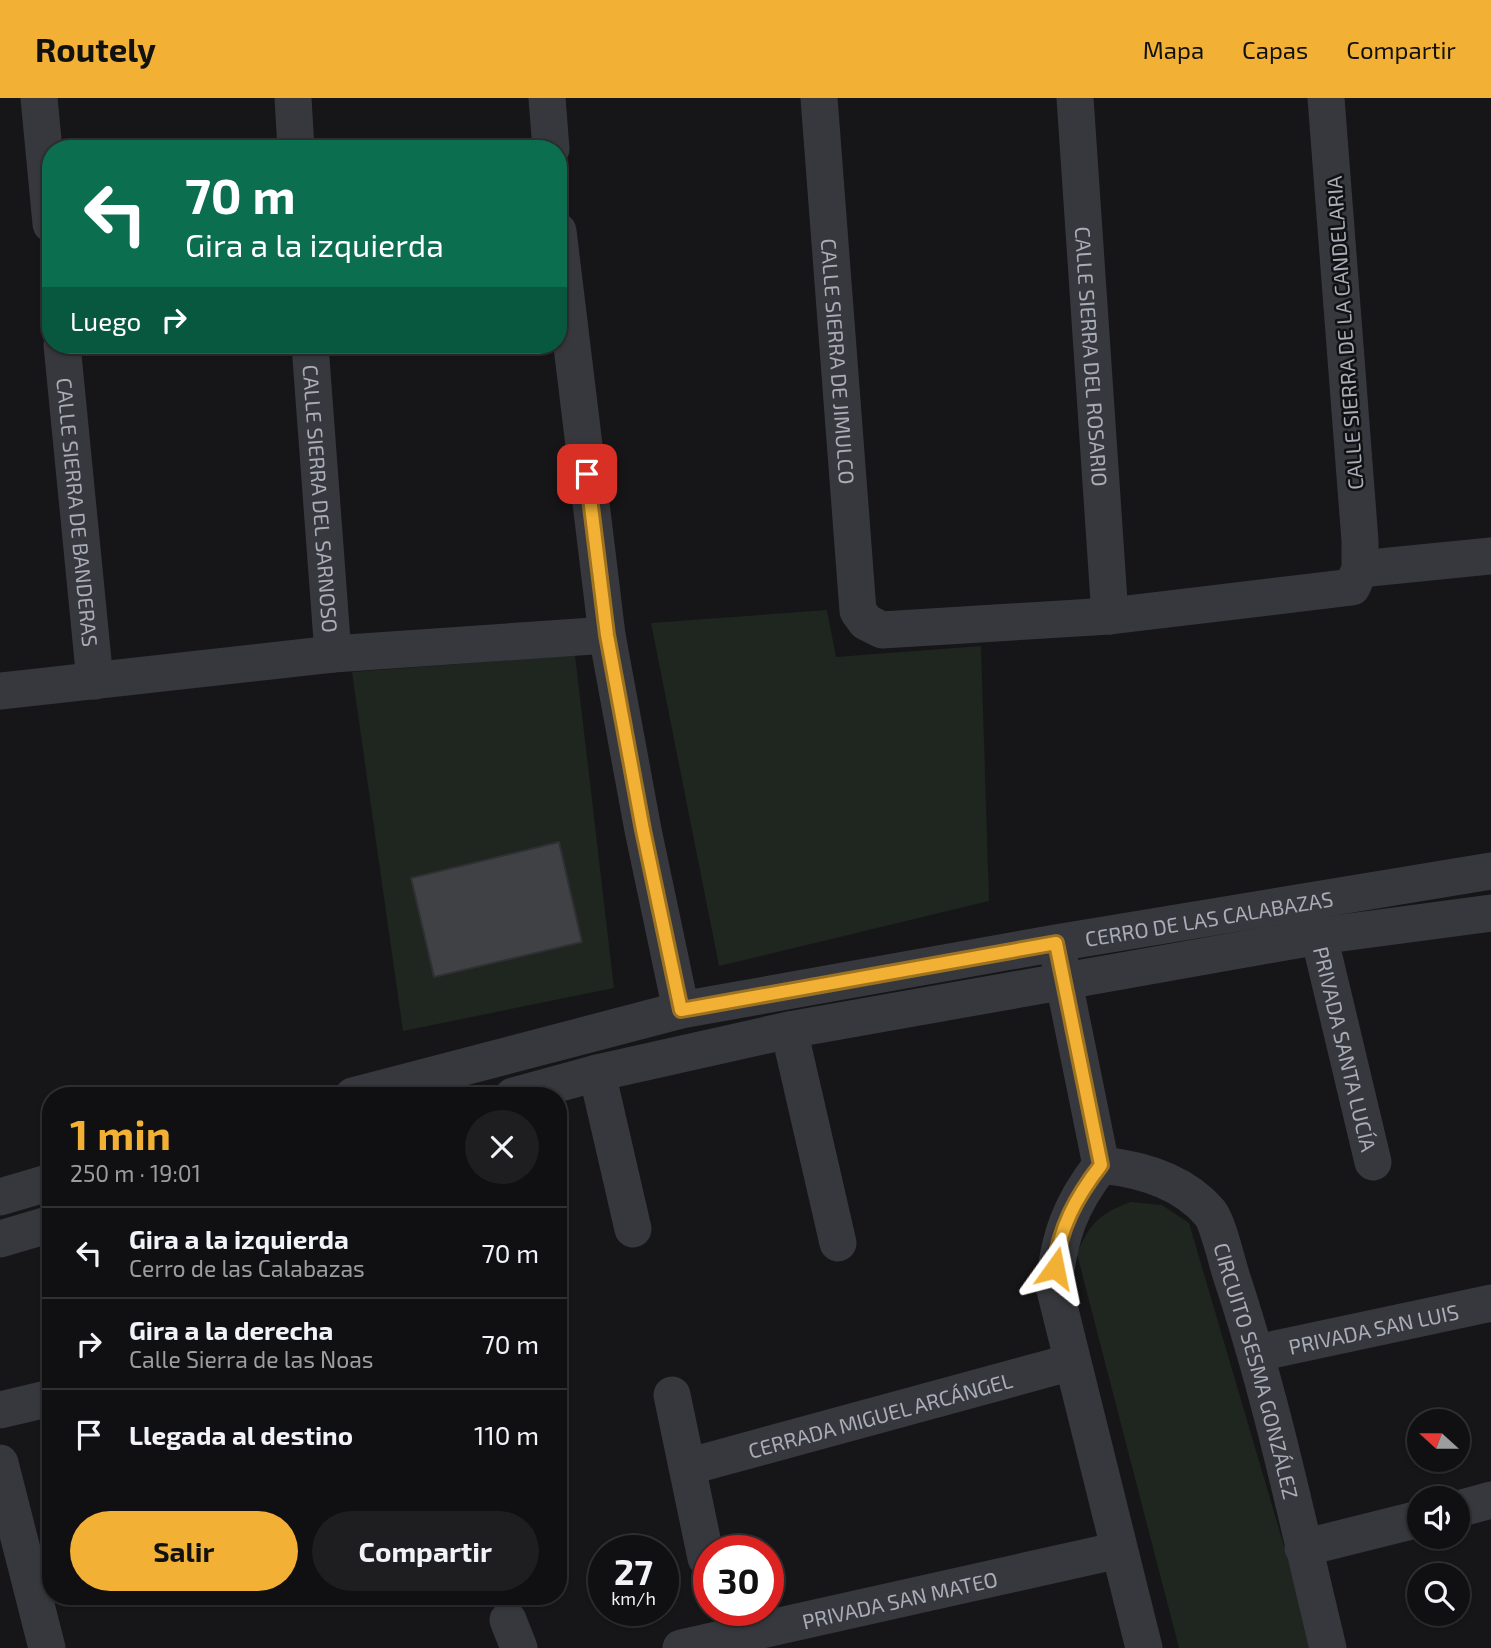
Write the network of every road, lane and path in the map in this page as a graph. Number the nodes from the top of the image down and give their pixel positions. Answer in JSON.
{"nodes":[{"id":1,"x":39,"y":98,"type":"edge"},
{"id":2,"x":293,"y":98,"type":"edge"},
{"id":3,"x":547,"y":98,"type":"edge"},
{"id":4,"x":819,"y":98,"type":"edge"},
{"id":5,"x":1075,"y":98,"type":"edge"},
{"id":6,"x":1326,"y":98,"type":"edge"},
{"id":7,"x":43,"y":140,"type":"edge"},
{"id":8,"x":295,"y":140,"type":"edge"},
{"id":9,"x":550,"y":140,"type":"edge"},
{"id":10,"x":567,"y":305,"type":"edge"},
{"id":11,"x":63,"y":354,"type":"edge"},
{"id":12,"x":311,"y":354,"type":"edge"},
{"id":13,"x":1491,"y":556,"type":"edge"},
{"id":14,"x":1360,"y":569,"type":"junction"},
{"id":15,"x":1110,"y":617,"type":"junction"},
{"id":16,"x":607,"y":635,"type":"junction"},
{"id":17,"x":333,"y":654,"type":"junction"},
{"id":18,"x":95,"y":681,"type":"junction"},
{"id":19,"x":0,"y":691,"type":"edge"},
{"id":20,"x":1491,"y":871,"type":"edge"},
{"id":21,"x":1491,"y":913,"type":"edge"},
{"id":22,"x":1319,"y":936,"type":"junction"},
{"id":23,"x":1056,"y":943,"type":"junction"},
{"id":24,"x":1064,"y":981,"type":"junction"},
{"id":25,"x":681,"y":1010,"type":"junction"},
{"id":26,"x":789,"y":1030,"type":"junction"},
{"id":27,"x":597,"y":1073,"type":"junction"},
{"id":28,"x":387,"y":1087,"type":"edge"},
{"id":29,"x":546,"y":1087,"type":"edge"},
{"id":30,"x":1373,"y":1161,"type":"dead end"},
{"id":31,"x":1101,"y":1165,"type":"junction"},
{"id":32,"x":42,"y":1185,"type":"edge"},
{"id":33,"x":0,"y":1197,"type":"edge"},
{"id":34,"x":42,"y":1227,"type":"edge"},
{"id":35,"x":633,"y":1229,"type":"dead end"},
{"id":36,"x":0,"y":1239,"type":"edge"},
{"id":37,"x":838,"y":1243,"type":"dead end"},
{"id":38,"x":1491,"y":1303,"type":"edge"},
{"id":39,"x":1257,"y":1353,"type":"junction"},
{"id":40,"x":1072,"y":1362,"type":"junction"},
{"id":41,"x":672,"y":1395,"type":"dead end"},
{"id":42,"x":42,"y":1400,"type":"edge"},
{"id":43,"x":0,"y":1410,"type":"edge"},
{"id":44,"x":0,"y":1463,"type":"edge"},
{"id":45,"x":687,"y":1467,"type":"junction"},
{"id":46,"x":1491,"y":1500,"type":"edge"},
{"id":47,"x":1470,"y":1506,"type":"edge"},
{"id":48,"x":1407,"y":1521,"type":"edge"},
{"id":49,"x":701,"y":1535,"type":"edge"},
{"id":50,"x":1303,"y":1548,"type":"junction"},
{"id":51,"x":1119,"y":1550,"type":"junction"},
{"id":52,"x":42,"y":1595,"type":"edge"},
{"id":53,"x":44,"y":1605,"type":"edge"},
{"id":54,"x":47,"y":1648,"type":"edge"},
{"id":55,"x":681,"y":1648,"type":"edge"},
{"id":56,"x":1144,"y":1648,"type":"edge"},
{"id":57,"x":1328,"y":1648,"type":"edge"}],
"edges":[{"from":1,"to":7,"type":"street"},
{"from":2,"to":8,"type":"street"},
{"from":3,"to":9,"type":"street"},
{"from":4,"to":15,"type":"street","name":"CALLE SIERRA DE JIMULCO"},
{"from":5,"to":15,"type":"street","name":"CALLE SIERRA DEL ROSARIO"},
{"from":6,"to":14,"type":"street","name":"CALLE SIERRA DE LA CANDELARIA"},
{"from":10,"to":16,"type":"street"},
{"from":11,"to":18,"type":"street","name":"CALLE SIERRA DE BANDERAS"},
{"from":12,"to":17,"type":"street","name":"CALLE SIERRA DEL SARNOSO"},
{"from":13,"to":14,"type":"street"},
{"from":14,"to":15,"type":"street"},
{"from":16,"to":17,"type":"street"},
{"from":16,"to":25,"type":"street"},
{"from":17,"to":18,"type":"street"},
{"from":18,"to":19,"type":"street"},
{"from":20,"to":23,"type":"street","name":"CERRO DE LAS CALABAZAS"},
{"from":21,"to":22,"type":"street","name":"CERRO DE LAS CALABAZAS"},
{"from":22,"to":24,"type":"street","name":"CERRO DE LAS CALABAZAS"},
{"from":22,"to":30,"type":"street","name":"PRIVADA SANTA LUCÍA"},
{"from":23,"to":24,"type":"street"},
{"from":23,"to":25,"type":"street","name":"CERRO DE LAS CALABAZAS"},
{"from":24,"to":26,"type":"street","name":"CERRO DE LAS CALABAZAS"},
{"from":24,"to":31,"type":"street"},
{"from":25,"to":28,"type":"street","name":"CERRO DE LAS CALABAZAS"},
{"from":26,"to":27,"type":"street","name":"CERRO DE LAS CALABAZAS"},
{"from":26,"to":37,"type":"street"},
{"from":27,"to":29,"type":"street","name":"CERRO DE LAS CALABAZAS"},
{"from":27,"to":35,"type":"street"},
{"from":31,"to":39,"type":"street","name":"CIRCUITO SESMA GONZÁLEZ"},
{"from":31,"to":40,"type":"street"},
{"from":32,"to":33,"type":"street"},
{"from":34,"to":36,"type":"street"},
{"from":38,"to":39,"type":"street","name":"PRIVADA SAN LUIS"},
{"from":39,"to":50,"type":"street","name":"CIRCUITO SESMA GONZÁLEZ"},
{"from":40,"to":45,"type":"street","name":"CERRADA MIGUEL ARCÁNGEL"},
{"from":40,"to":51,"type":"street"},
{"from":41,"to":45,"type":"street"},
{"from":42,"to":43,"type":"street"},
{"from":44,"to":52,"type":"street"},
{"from":45,"to":49,"type":"street"},
{"from":46,"to":47,"type":"street"},
{"from":48,"to":50,"type":"street"},
{"from":50,"to":57,"type":"street","name":"CIRCUITO SESMA GONZÁLEZ"},
{"from":51,"to":55,"type":"street","name":"PRIVADA SAN MATEO"},
{"from":51,"to":56,"type":"street"},
{"from":53,"to":54,"type":"street"}]}
